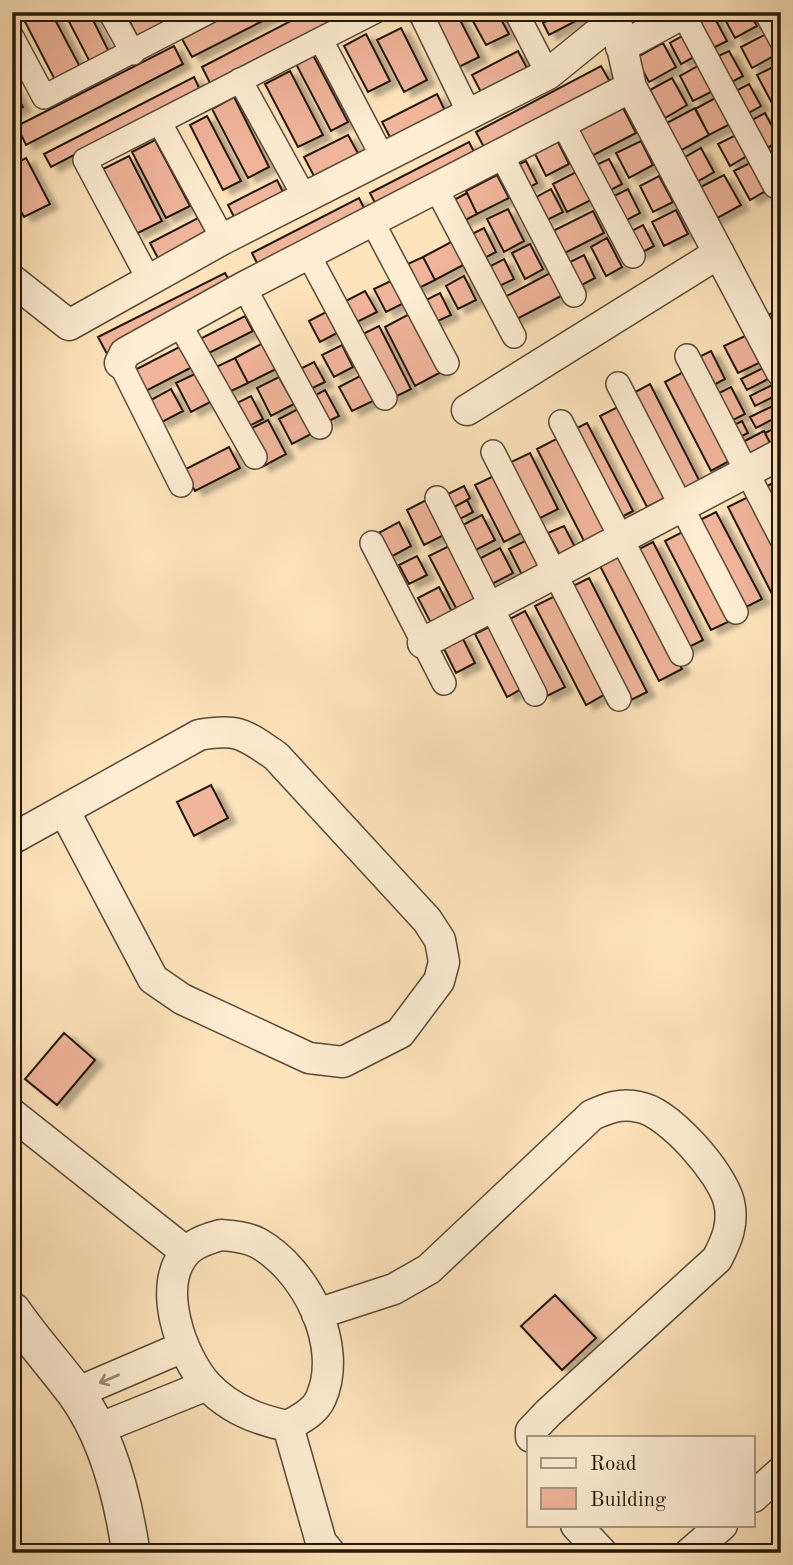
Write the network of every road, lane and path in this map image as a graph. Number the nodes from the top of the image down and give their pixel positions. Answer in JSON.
{"nodes":[{"id":1,"x":110,"y":12,"type":"edge"},
{"id":2,"x":208,"y":12,"type":"edge"},
{"id":3,"x":374,"y":12,"type":"edge"},
{"id":4,"x":420,"y":12,"type":"edge"},
{"id":5,"x":516,"y":12,"type":"edge"},
{"id":6,"x":766,"y":12,"type":"edge"},
{"id":7,"x":684,"y":13,"type":"edge"},
{"id":8,"x":618,"y":26,"type":"edge"},
{"id":9,"x":12,"y":37,"type":"edge"},
{"id":10,"x":321,"y":40,"type":"junction"},
{"id":11,"x":781,"y":40,"type":"edge"},
{"id":12,"x":133,"y":53,"type":"junction"},
{"id":13,"x":548,"y":74,"type":"junction"},
{"id":14,"x":240,"y":80,"type":"junction"},
{"id":15,"x":631,"y":87,"type":"junction"},
{"id":16,"x":470,"y":115,"type":"junction"},
{"id":17,"x":160,"y":122,"type":"junction"},
{"id":18,"x":562,"y":122,"type":"junction"},
{"id":19,"x":502,"y":154,"type":"junction"},
{"id":20,"x":382,"y":156,"type":"junction"},
{"id":21,"x":775,"y":186,"type":"dead end"},
{"id":22,"x":436,"y":188,"type":"junction"},
{"id":23,"x":305,"y":198,"type":"junction"},
{"id":24,"x":372,"y":221,"type":"junction"},
{"id":25,"x":223,"y":239,"type":"junction"},
{"id":26,"x":719,"y":253,"type":"junction"},
{"id":27,"x":308,"y":254,"type":"junction"},
{"id":28,"x":633,"y":256,"type":"dead end"},
{"id":29,"x":12,"y":280,"type":"edge"},
{"id":30,"x":149,"y":280,"type":"junction"},
{"id":31,"x":244,"y":287,"type":"junction"},
{"id":32,"x":574,"y":295,"type":"dead end"},
{"id":33,"x":180,"y":323,"type":"junction"},
{"id":34,"x":514,"y":336,"type":"dead end"},
{"id":35,"x":687,"y":356,"type":"dead end"},
{"id":36,"x":778,"y":357,"type":"edge"},
{"id":37,"x":120,"y":363,"type":"joint"},
{"id":38,"x":447,"y":363,"type":"dead end"},
{"id":39,"x":618,"y":384,"type":"dead end"},
{"id":40,"x":385,"y":398,"type":"dead end"},
{"id":41,"x":467,"y":410,"type":"dead end"},
{"id":42,"x":561,"y":422,"type":"dead end"},
{"id":43,"x":320,"y":427,"type":"dead end"},
{"id":44,"x":493,"y":452,"type":"dead end"},
{"id":45,"x":781,"y":454,"type":"edge"},
{"id":46,"x":255,"y":457,"type":"dead end"},
{"id":47,"x":746,"y":472,"type":"junction"},
{"id":48,"x":181,"y":485,"type":"dead end"},
{"id":49,"x":437,"y":498,"type":"dead end"},
{"id":50,"x":680,"y":507,"type":"junction"},
{"id":51,"x":621,"y":538,"type":"junction"},
{"id":52,"x":781,"y":538,"type":"edge"},
{"id":53,"x":372,"y":543,"type":"dead end"},
{"id":54,"x":556,"y":573,"type":"junction"},
{"id":55,"x":492,"y":607,"type":"junction"},
{"id":56,"x":736,"y":612,"type":"dead end"},
{"id":57,"x":423,"y":643,"type":"junction"},
{"id":58,"x":681,"y":654,"type":"dead end"},
{"id":59,"x":444,"y":683,"type":"dead end"},
{"id":60,"x":535,"y":694,"type":"dead end"},
{"id":61,"x":619,"y":699,"type":"dead end"},
{"id":62,"x":65,"y":812,"type":"junction"},
{"id":63,"x":12,"y":839,"type":"edge"},
{"id":64,"x":12,"y":1114,"type":"edge"},
{"id":65,"x":187,"y":1252,"type":"junction"},
{"id":66,"x":12,"y":1311,"type":"edge"},
{"id":67,"x":317,"y":1314,"type":"junction"},
{"id":68,"x":26,"y":1343,"type":"edge"},
{"id":69,"x":183,"y":1347,"type":"junction"},
{"id":70,"x":207,"y":1385,"type":"junction"},
{"id":71,"x":76,"y":1393,"type":"junction"},
{"id":72,"x":288,"y":1426,"type":"junction"},
{"id":73,"x":98,"y":1429,"type":"junction"},
{"id":74,"x":531,"y":1436,"type":"edge"},
{"id":75,"x":781,"y":1472,"type":"edge"},
{"id":76,"x":754,"y":1496,"type":"edge"},
{"id":77,"x":577,"y":1526,"type":"edge"},
{"id":78,"x":721,"y":1526,"type":"edge"},
{"id":79,"x":131,"y":1553,"type":"edge"},
{"id":80,"x":330,"y":1553,"type":"edge"},
{"id":81,"x":602,"y":1553,"type":"edge"},
{"id":82,"x":690,"y":1553,"type":"edge"}],
"edges":[{"from":1,"to":12,"type":"street"},
{"from":2,"to":12,"type":"street"},
{"from":3,"to":10,"type":"street"},
{"from":4,"to":16,"type":"street"},
{"from":5,"to":13,"type":"street"},
{"from":6,"to":11,"type":"street"},
{"from":7,"to":8,"type":"street"},
{"from":7,"to":21,"type":"street"},
{"from":8,"to":13,"type":"street"},
{"from":8,"to":15,"type":"street"},
{"from":9,"to":12,"type":"street"},
{"from":10,"to":14,"type":"street"},
{"from":10,"to":20,"type":"street"},
{"from":13,"to":16,"type":"street"},
{"from":14,"to":17,"type":"street"},
{"from":14,"to":23,"type":"street"},
{"from":15,"to":18,"type":"street"},
{"from":15,"to":26,"type":"street"},
{"from":16,"to":20,"type":"street"},
{"from":17,"to":25,"type":"street"},
{"from":17,"to":30,"type":"street"},
{"from":18,"to":19,"type":"street"},
{"from":18,"to":28,"type":"street"},
{"from":19,"to":22,"type":"street"},
{"from":19,"to":32,"type":"street"},
{"from":20,"to":23,"type":"street"},
{"from":22,"to":24,"type":"street"},
{"from":22,"to":34,"type":"street"},
{"from":23,"to":25,"type":"street"},
{"from":24,"to":27,"type":"street"},
{"from":24,"to":38,"type":"street"},
{"from":25,"to":30,"type":"street"},
{"from":26,"to":36,"type":"street"},
{"from":26,"to":41,"type":"street"},
{"from":27,"to":31,"type":"street"},
{"from":27,"to":40,"type":"street"},
{"from":29,"to":30,"type":"street"},
{"from":31,"to":33,"type":"street"},
{"from":31,"to":43,"type":"street"},
{"from":33,"to":37,"type":"street"},
{"from":33,"to":46,"type":"street"},
{"from":35,"to":47,"type":"street"},
{"from":37,"to":48,"type":"street"},
{"from":39,"to":50,"type":"street"},
{"from":42,"to":51,"type":"street"},
{"from":44,"to":54,"type":"street"},
{"from":45,"to":47,"type":"street"},
{"from":47,"to":50,"type":"street"},
{"from":47,"to":52,"type":"street"},
{"from":49,"to":55,"type":"street"},
{"from":50,"to":51,"type":"street"},
{"from":50,"to":56,"type":"street"},
{"from":51,"to":54,"type":"street"},
{"from":51,"to":58,"type":"street"},
{"from":53,"to":57,"type":"street"},
{"from":54,"to":55,"type":"street"},
{"from":54,"to":61,"type":"street"},
{"from":55,"to":57,"type":"street"},
{"from":55,"to":60,"type":"street"},
{"from":57,"to":59,"type":"street"},
{"from":62,"to":62,"type":"street"},
{"from":62,"to":63,"type":"street"},
{"from":64,"to":65,"type":"street"},
{"from":65,"to":67,"type":"street"},
{"from":65,"to":69,"type":"street"},
{"from":66,"to":68,"type":"street"},
{"from":67,"to":72,"type":"street"},
{"from":67,"to":74,"type":"street"},
{"from":68,"to":71,"type":"street"},
{"from":69,"to":70,"type":"street"},
{"from":69,"to":71,"type":"street","one_way":true},
{"from":70,"to":72,"type":"street"},
{"from":70,"to":73,"type":"street"},
{"from":71,"to":73,"type":"street"},
{"from":72,"to":80,"type":"street"},
{"from":73,"to":79,"type":"street"},
{"from":75,"to":76,"type":"street"},
{"from":77,"to":81,"type":"street"},
{"from":78,"to":82,"type":"street"}]}
